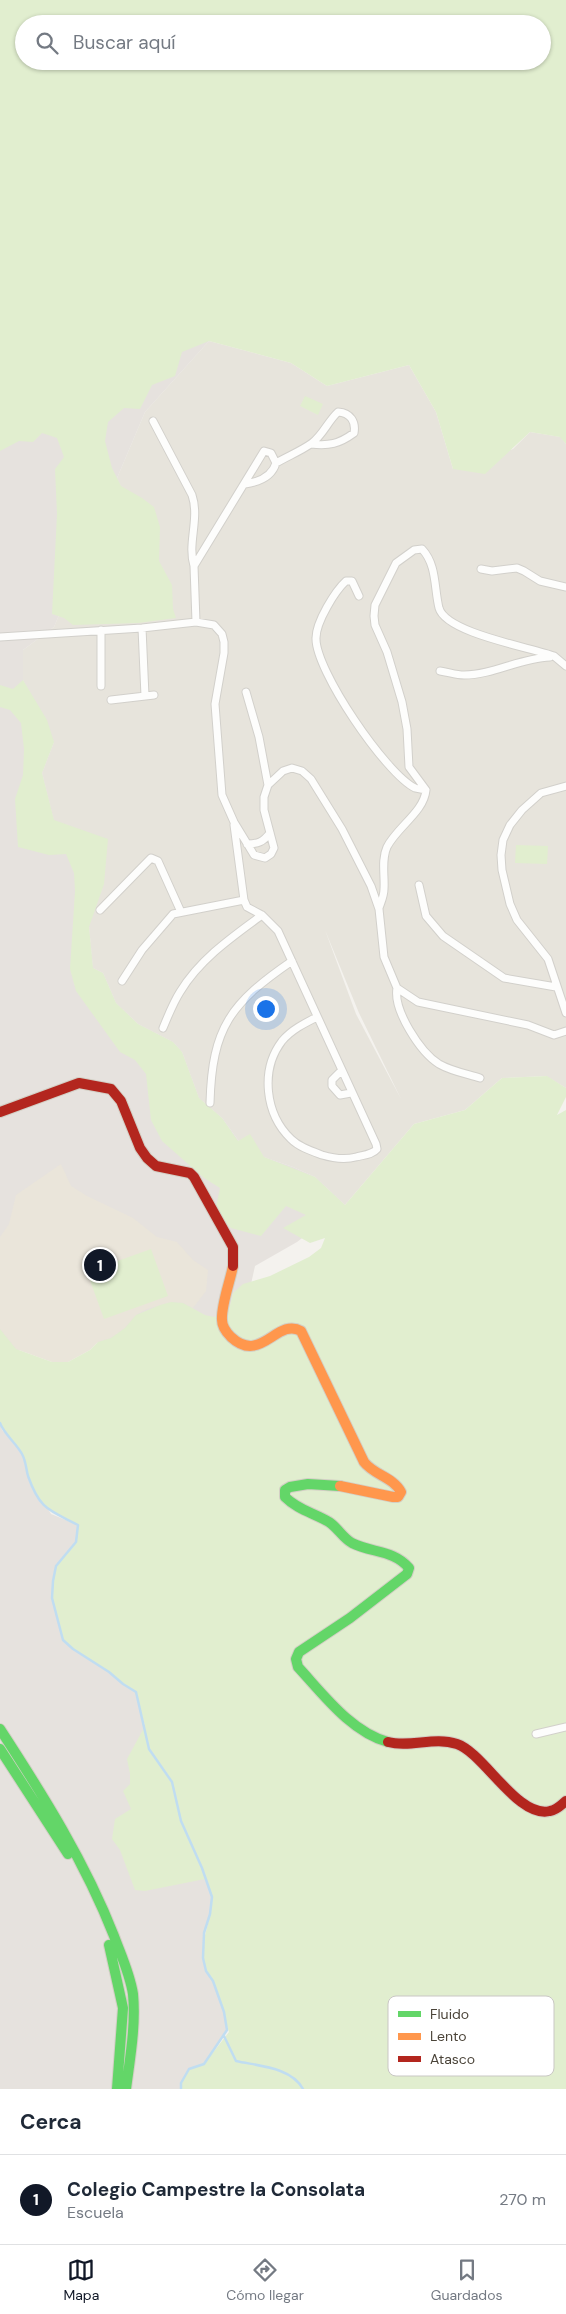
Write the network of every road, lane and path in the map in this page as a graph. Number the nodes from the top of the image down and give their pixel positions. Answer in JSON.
{"nodes":[{"id":1,"x":153,"y":421,"type":"dead end"},
{"id":2,"x":311,"y":444,"type":"junction"},
{"id":3,"x":276,"y":463,"type":"junction"},
{"id":4,"x":245,"y":484,"type":"junction"},
{"id":5,"x":194,"y":566,"type":"junction"},
{"id":6,"x":481,"y":568,"type":"dead end"},
{"id":7,"x":566,"y":587,"type":"edge"},
{"id":8,"x":359,"y":596,"type":"dead end"},
{"id":9,"x":196,"y":622,"type":"junction"},
{"id":10,"x":142,"y":628,"type":"junction"},
{"id":11,"x":101,"y":630,"type":"junction"},
{"id":12,"x":0,"y":637,"type":"edge"},
{"id":13,"x":554,"y":656,"type":"junction"},
{"id":14,"x":566,"y":666,"type":"edge"},
{"id":15,"x":440,"y":671,"type":"dead end"},
{"id":16,"x":101,"y":686,"type":"dead end"},
{"id":17,"x":246,"y":692,"type":"dead end"},
{"id":18,"x":154,"y":695,"type":"dead end"},
{"id":19,"x":145,"y":696,"type":"junction"},
{"id":20,"x":111,"y":700,"type":"dead end"},
{"id":21,"x":268,"y":785,"type":"junction"},
{"id":22,"x":566,"y":786,"type":"edge"},
{"id":23,"x":426,"y":790,"type":"junction"},
{"id":24,"x":234,"y":822,"type":"junction"},
{"id":25,"x":270,"y":833,"type":"junction"},
{"id":26,"x":246,"y":844,"type":"junction"},
{"id":27,"x":419,"y":885,"type":"dead end"},
{"id":28,"x":244,"y":900,"type":"junction"},
{"id":29,"x":379,"y":908,"type":"junction"},
{"id":30,"x":100,"y":910,"type":"dead end"},
{"id":31,"x":181,"y":912,"type":"junction"},
{"id":32,"x":262,"y":915,"type":"junction"},
{"id":33,"x":292,"y":961,"type":"junction"},
{"id":34,"x":122,"y":981,"type":"dead end"},
{"id":35,"x":556,"y":987,"type":"junction"},
{"id":36,"x":397,"y":988,"type":"junction"},
{"id":37,"x":566,"y":1013,"type":"edge"},
{"id":38,"x":317,"y":1016,"type":"junction"},
{"id":39,"x":163,"y":1028,"type":"dead end"},
{"id":40,"x":566,"y":1032,"type":"edge"},
{"id":41,"x":342,"y":1071,"type":"junction"},
{"id":42,"x":480,"y":1078,"type":"dead end"},
{"id":43,"x":352,"y":1093,"type":"junction"},
{"id":44,"x":210,"y":1103,"type":"dead end"},
{"id":45,"x":0,"y":1112,"type":"edge"},
{"id":46,"x":566,"y":1727,"type":"edge"},
{"id":47,"x":0,"y":1729,"type":"edge"},
{"id":48,"x":536,"y":1734,"type":"dead end"},
{"id":49,"x":0,"y":1749,"type":"edge"},
{"id":50,"x":566,"y":1801,"type":"edge"},
{"id":51,"x":117,"y":2089,"type":"edge"},
{"id":52,"x":126,"y":2089,"type":"edge"}],
"edges":[{"from":1,"to":5,"type":"street"},
{"from":2,"to":2,"type":"street"},
{"from":2,"to":3,"type":"street"},
{"from":3,"to":4,"type":"street"},
{"from":3,"to":4,"type":"street"},
{"from":4,"to":5,"type":"street"},
{"from":5,"to":9,"type":"street"},
{"from":6,"to":7,"type":"street"},
{"from":8,"to":23,"type":"street"},
{"from":9,"to":10,"type":"street"},
{"from":9,"to":24,"type":"street"},
{"from":10,"to":11,"type":"street"},
{"from":10,"to":19,"type":"street"},
{"from":11,"to":12,"type":"street"},
{"from":11,"to":16,"type":"street"},
{"from":13,"to":14,"type":"street"},
{"from":13,"to":15,"type":"street"},
{"from":13,"to":23,"type":"street"},
{"from":17,"to":21,"type":"street"},
{"from":18,"to":19,"type":"street"},
{"from":19,"to":20,"type":"street"},
{"from":21,"to":25,"type":"street"},
{"from":21,"to":29,"type":"street"},
{"from":22,"to":35,"type":"street"},
{"from":23,"to":29,"type":"street"},
{"from":24,"to":26,"type":"street"},
{"from":24,"to":28,"type":"street"},
{"from":25,"to":26,"type":"street"},
{"from":25,"to":26,"type":"street"},
{"from":27,"to":35,"type":"street"},
{"from":28,"to":31,"type":"street"},
{"from":28,"to":32,"type":"street"},
{"from":29,"to":36,"type":"street"},
{"from":30,"to":31,"type":"street"},
{"from":31,"to":34,"type":"street"},
{"from":32,"to":33,"type":"street"},
{"from":32,"to":39,"type":"street"},
{"from":33,"to":38,"type":"street"},
{"from":33,"to":44,"type":"street"},
{"from":35,"to":37,"type":"street"},
{"from":36,"to":40,"type":"street"},
{"from":36,"to":42,"type":"street"},
{"from":38,"to":41,"type":"street"},
{"from":38,"to":43,"type":"street"},
{"from":41,"to":43,"type":"street"},
{"from":41,"to":43,"type":"street"},
{"from":45,"to":50,"type":"main road"},
{"from":46,"to":48,"type":"street"},
{"from":47,"to":52,"type":"main road"},
{"from":49,"to":51,"type":"main road"}]}
